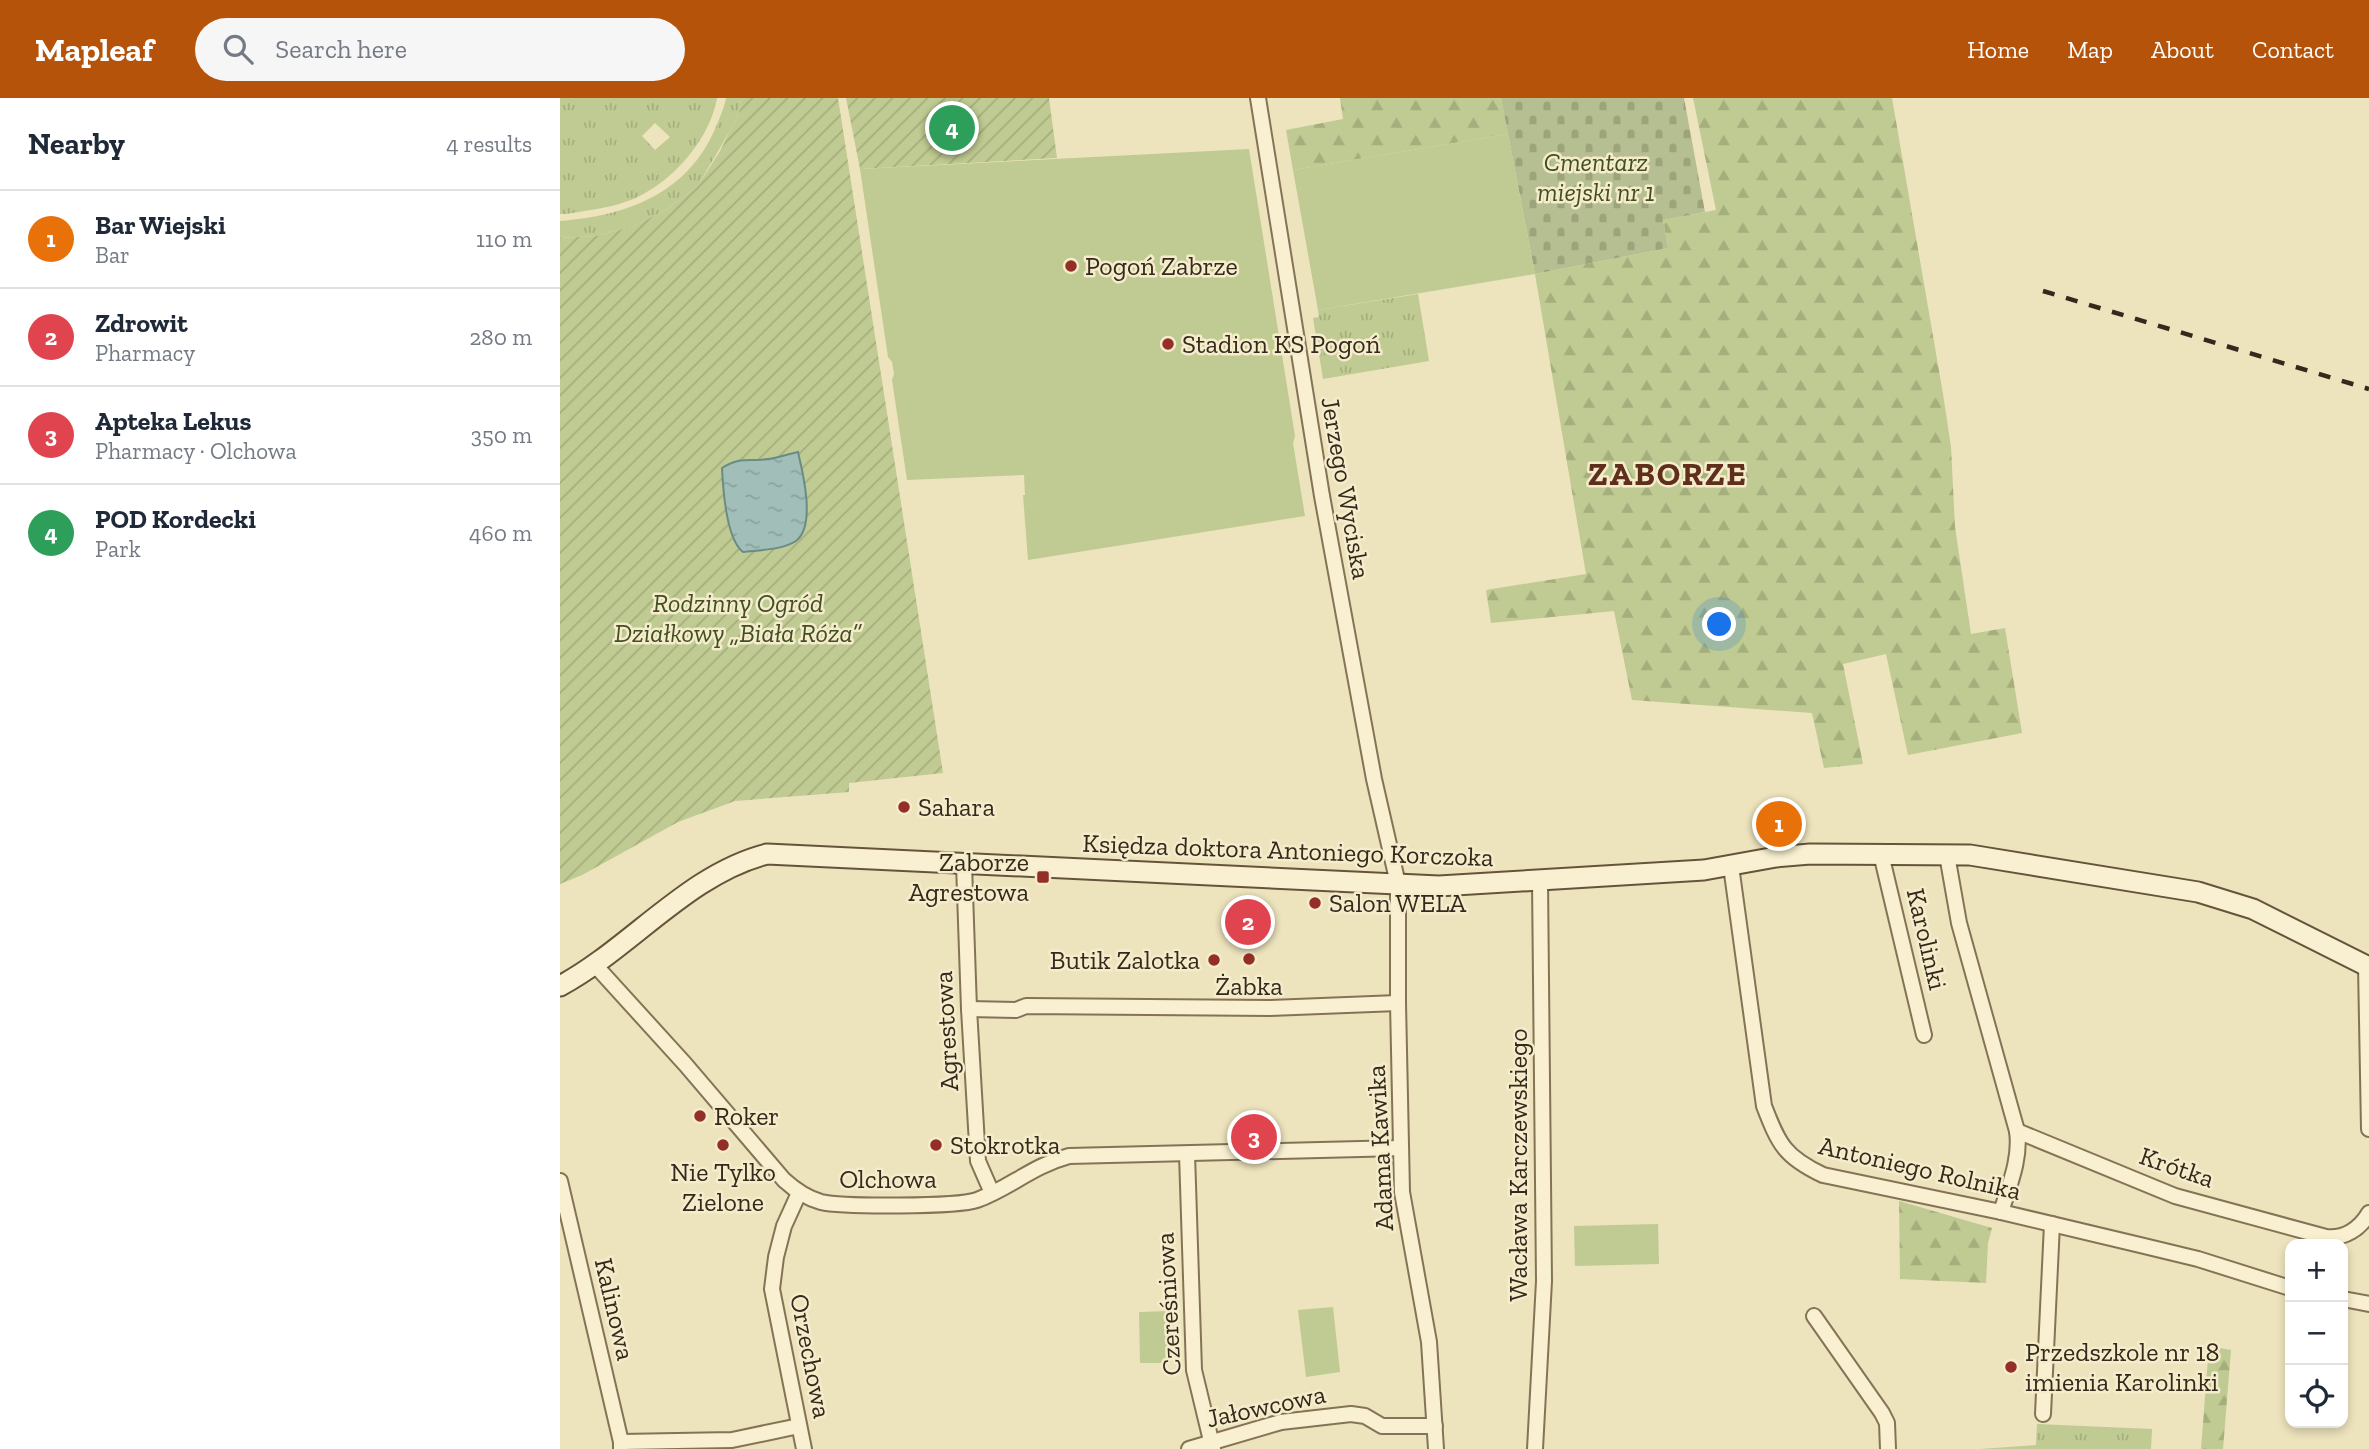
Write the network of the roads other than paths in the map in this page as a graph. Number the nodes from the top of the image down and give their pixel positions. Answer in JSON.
{"nodes":[{"id":1,"x":1258,"y":98,"type":"edge"},
{"id":2,"x":1881,"y":854,"type":"junction"},
{"id":3,"x":1947,"y":855,"type":"junction"},
{"id":4,"x":964,"y":864,"type":"junction"},
{"id":5,"x":1731,"y":866,"type":"junction"},
{"id":6,"x":1540,"y":880,"type":"junction"},
{"id":7,"x":1398,"y":884,"type":"junction"},
{"id":8,"x":595,"y":965,"type":"junction"},
{"id":9,"x":2368,"y":967,"type":"edge"},
{"id":10,"x":560,"y":986,"type":"edge"},
{"id":11,"x":1398,"y":1003,"type":"junction"},
{"id":12,"x":968,"y":1009,"type":"junction"},
{"id":13,"x":1924,"y":1035,"type":"dead end"},
{"id":14,"x":2369,"y":1129,"type":"edge"},
{"id":15,"x":2017,"y":1131,"type":"junction"},
{"id":16,"x":1401,"y":1148,"type":"junction"},
{"id":17,"x":1187,"y":1154,"type":"junction"},
{"id":18,"x":560,"y":1181,"type":"edge"},
{"id":19,"x":799,"y":1193,"type":"junction"},
{"id":20,"x":992,"y":1193,"type":"junction"},
{"id":21,"x":2001,"y":1212,"type":"junction"},
{"id":22,"x":2369,"y":1213,"type":"edge"},
{"id":23,"x":2052,"y":1224,"type":"junction"},
{"id":24,"x":2285,"y":1286,"type":"edge"},
{"id":25,"x":2348,"y":1300,"type":"edge"},
{"id":26,"x":2369,"y":1304,"type":"edge"},
{"id":27,"x":1814,"y":1317,"type":"dead end"},
{"id":28,"x":2043,"y":1414,"type":"dead end"},
{"id":29,"x":799,"y":1426,"type":"junction"},
{"id":30,"x":1435,"y":1426,"type":"junction"},
{"id":31,"x":1212,"y":1445,"type":"edge"},
{"id":32,"x":621,"y":1446,"type":"edge"},
{"id":33,"x":804,"y":1449,"type":"edge"},
{"id":34,"x":1189,"y":1449,"type":"edge"},
{"id":35,"x":1436,"y":1449,"type":"edge"},
{"id":36,"x":1535,"y":1449,"type":"edge"},
{"id":37,"x":1888,"y":1449,"type":"edge"}],
"edges":[{"from":1,"to":7,"type":"street","name":"Jerzego Wyciska"},
{"from":2,"to":3,"type":"street","name":"Księdza doktora Antoniego Korczoka"},
{"from":2,"to":5,"type":"street","name":"Księdza doktora Antoniego Korczoka"},
{"from":2,"to":13,"type":"street","name":"Karolinki"},
{"from":3,"to":9,"type":"street","name":"Księdza doktora Antoniego Korczoka"},
{"from":3,"to":15,"type":"street"},
{"from":4,"to":7,"type":"street","name":"Księdza doktora Antoniego Korczoka"},
{"from":4,"to":8,"type":"street","name":"Księdza doktora Antoniego Korczoka"},
{"from":4,"to":12,"type":"street","name":"Agrestowa"},
{"from":5,"to":6,"type":"street","name":"Księdza doktora Antoniego Korczoka"},
{"from":5,"to":21,"type":"street","name":"Antoniego Rolnika"},
{"from":6,"to":7,"type":"street","name":"Księdza doktora Antoniego Korczoka"},
{"from":6,"to":36,"type":"street","name":"Wacława Karczewskiego"},
{"from":7,"to":11,"type":"street","name":"Adama Kawika"},
{"from":8,"to":10,"type":"street","name":"Księdza doktora Antoniego Korczoka"},
{"from":8,"to":19,"type":"street","name":"Olchowa"},
{"from":9,"to":14,"type":"street"},
{"from":11,"to":12,"type":"street"},
{"from":11,"to":16,"type":"street","name":"Adama Kawika"},
{"from":12,"to":20,"type":"street","name":"Agrestowa"},
{"from":15,"to":21,"type":"street"},
{"from":15,"to":22,"type":"street","name":"Krótka"},
{"from":16,"to":17,"type":"street","name":"Olchowa"},
{"from":16,"to":30,"type":"street","name":"Adama Kawika"},
{"from":17,"to":20,"type":"street","name":"Olchowa"},
{"from":17,"to":31,"type":"street","name":"Czereśniowa"},
{"from":18,"to":32,"type":"street","name":"Kalinowa"},
{"from":19,"to":20,"type":"street","name":"Olchowa"},
{"from":19,"to":29,"type":"street","name":"Orzechowa"},
{"from":21,"to":23,"type":"street","name":"Antoniego Rolnika"},
{"from":23,"to":24,"type":"street","name":"Antoniego Rolnika"},
{"from":23,"to":28,"type":"street"},
{"from":25,"to":26,"type":"street"},
{"from":27,"to":37,"type":"street"},
{"from":29,"to":32,"type":"street"},
{"from":29,"to":33,"type":"street","name":"Orzechowa"},
{"from":30,"to":31,"type":"street","name":"Jałowcowa"},
{"from":30,"to":35,"type":"street","name":"Adama Kawika"},
{"from":31,"to":34,"type":"street","name":"Jałowcowa"}]}
